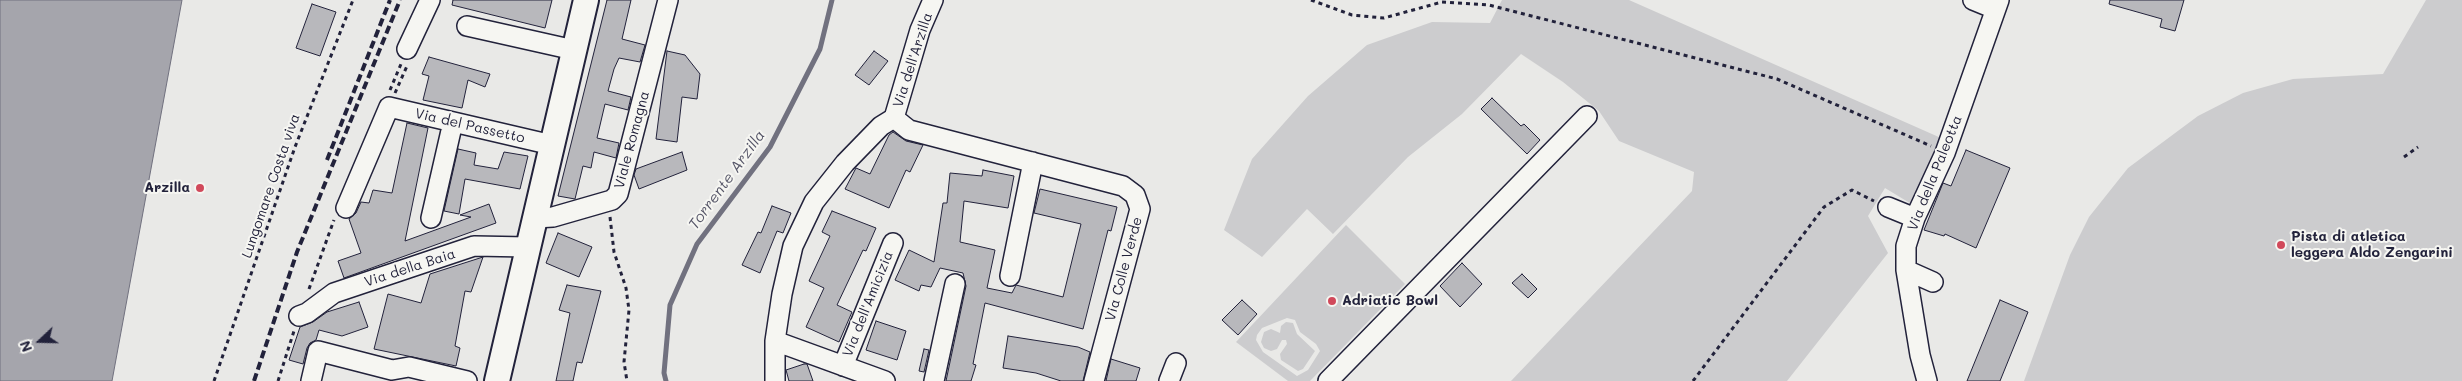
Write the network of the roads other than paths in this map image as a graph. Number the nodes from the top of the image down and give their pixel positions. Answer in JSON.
{"nodes":[{"id":1,"x":430,"y":0,"type":"edge"},
{"id":2,"x":586,"y":0,"type":"edge"},
{"id":3,"x":668,"y":0,"type":"edge"},
{"id":4,"x":933,"y":0,"type":"edge"},
{"id":5,"x":1973,"y":0,"type":"edge"},
{"id":6,"x":1997,"y":5,"type":"edge"},
{"id":7,"x":467,"y":26,"type":"dead end"},
{"id":8,"x":407,"y":50,"type":"road end"},
{"id":9,"x":574,"y":50,"type":"junction"},
{"id":10,"x":1587,"y":116,"type":"dead end"},
{"id":11,"x":894,"y":118,"type":"junction"},
{"id":12,"x":453,"y":122,"type":"junction"},
{"id":13,"x":552,"y":144,"type":"junction"},
{"id":14,"x":1033,"y":162,"type":"junction"},
{"id":15,"x":1888,"y":207,"type":"road end"},
{"id":16,"x":346,"y":208,"type":"dead end"},
{"id":17,"x":431,"y":218,"type":"dead end"},
{"id":18,"x":535,"y":218,"type":"junction"},
{"id":19,"x":1915,"y":218,"type":"junction"},
{"id":20,"x":893,"y":243,"type":"dead end"},
{"id":21,"x":528,"y":248,"type":"junction"},
{"id":22,"x":1906,"y":270,"type":"junction"},
{"id":23,"x":1010,"y":276,"type":"dead end"},
{"id":24,"x":1933,"y":282,"type":"dead end"},
{"id":25,"x":955,"y":284,"type":"dead end"},
{"id":26,"x":299,"y":316,"type":"dead end"},
{"id":27,"x":775,"y":341,"type":"junction"},
{"id":28,"x":1176,"y":364,"type":"dead end"},
{"id":29,"x":843,"y":366,"type":"junction"},
{"id":30,"x":390,"y":375,"type":"edge"},
{"id":31,"x":310,"y":381,"type":"edge"},
{"id":32,"x":467,"y":381,"type":"edge"},
{"id":33,"x":497,"y":381,"type":"edge"},
{"id":34,"x":775,"y":381,"type":"edge"},
{"id":35,"x":885,"y":381,"type":"edge"},
{"id":36,"x":934,"y":381,"type":"edge"},
{"id":37,"x":1094,"y":381,"type":"edge"},
{"id":38,"x":1169,"y":381,"type":"edge"},
{"id":39,"x":1328,"y":381,"type":"edge"},
{"id":40,"x":1927,"y":381,"type":"edge"}],
"edges":[{"from":1,"to":8,"type":"street"},
{"from":2,"to":9,"type":"main road"},
{"from":3,"to":18,"type":"street","name":"Viale Romagna"},
{"from":4,"to":11,"type":"street","name":"Via dell'Arzilla"},
{"from":5,"to":6,"type":"street"},
{"from":6,"to":19,"type":"street","name":"Via della Paleotta"},
{"from":7,"to":9,"type":"street"},
{"from":9,"to":13,"type":"main road"},
{"from":10,"to":39,"type":"street"},
{"from":11,"to":14,"type":"street","name":"Via Colle Verde"},
{"from":11,"to":27,"type":"street","name":"Via dell'Arzilla"},
{"from":12,"to":13,"type":"street","name":"Via del Passetto"},
{"from":12,"to":16,"type":"street","name":"Via del Passetto"},
{"from":12,"to":17,"type":"street"},
{"from":13,"to":18,"type":"main road"},
{"from":14,"to":23,"type":"street"},
{"from":14,"to":37,"type":"street","name":"Via Colle Verde"},
{"from":15,"to":19,"type":"street"},
{"from":18,"to":21,"type":"main road"},
{"from":19,"to":22,"type":"street","name":"Via della Paleotta"},
{"from":20,"to":29,"type":"street","name":"Via dell'Amicizia"},
{"from":21,"to":26,"type":"street","name":"Via della Baia"},
{"from":21,"to":33,"type":"main road"},
{"from":22,"to":24,"type":"street"},
{"from":22,"to":40,"type":"street","name":"Via della Paleotta"},
{"from":25,"to":36,"type":"street"},
{"from":27,"to":29,"type":"street"},
{"from":27,"to":34,"type":"street","name":"Via dell'Arzilla"},
{"from":28,"to":38,"type":"street"},
{"from":29,"to":35,"type":"street"},
{"from":30,"to":31,"type":"street"},
{"from":30,"to":32,"type":"street"}]}
